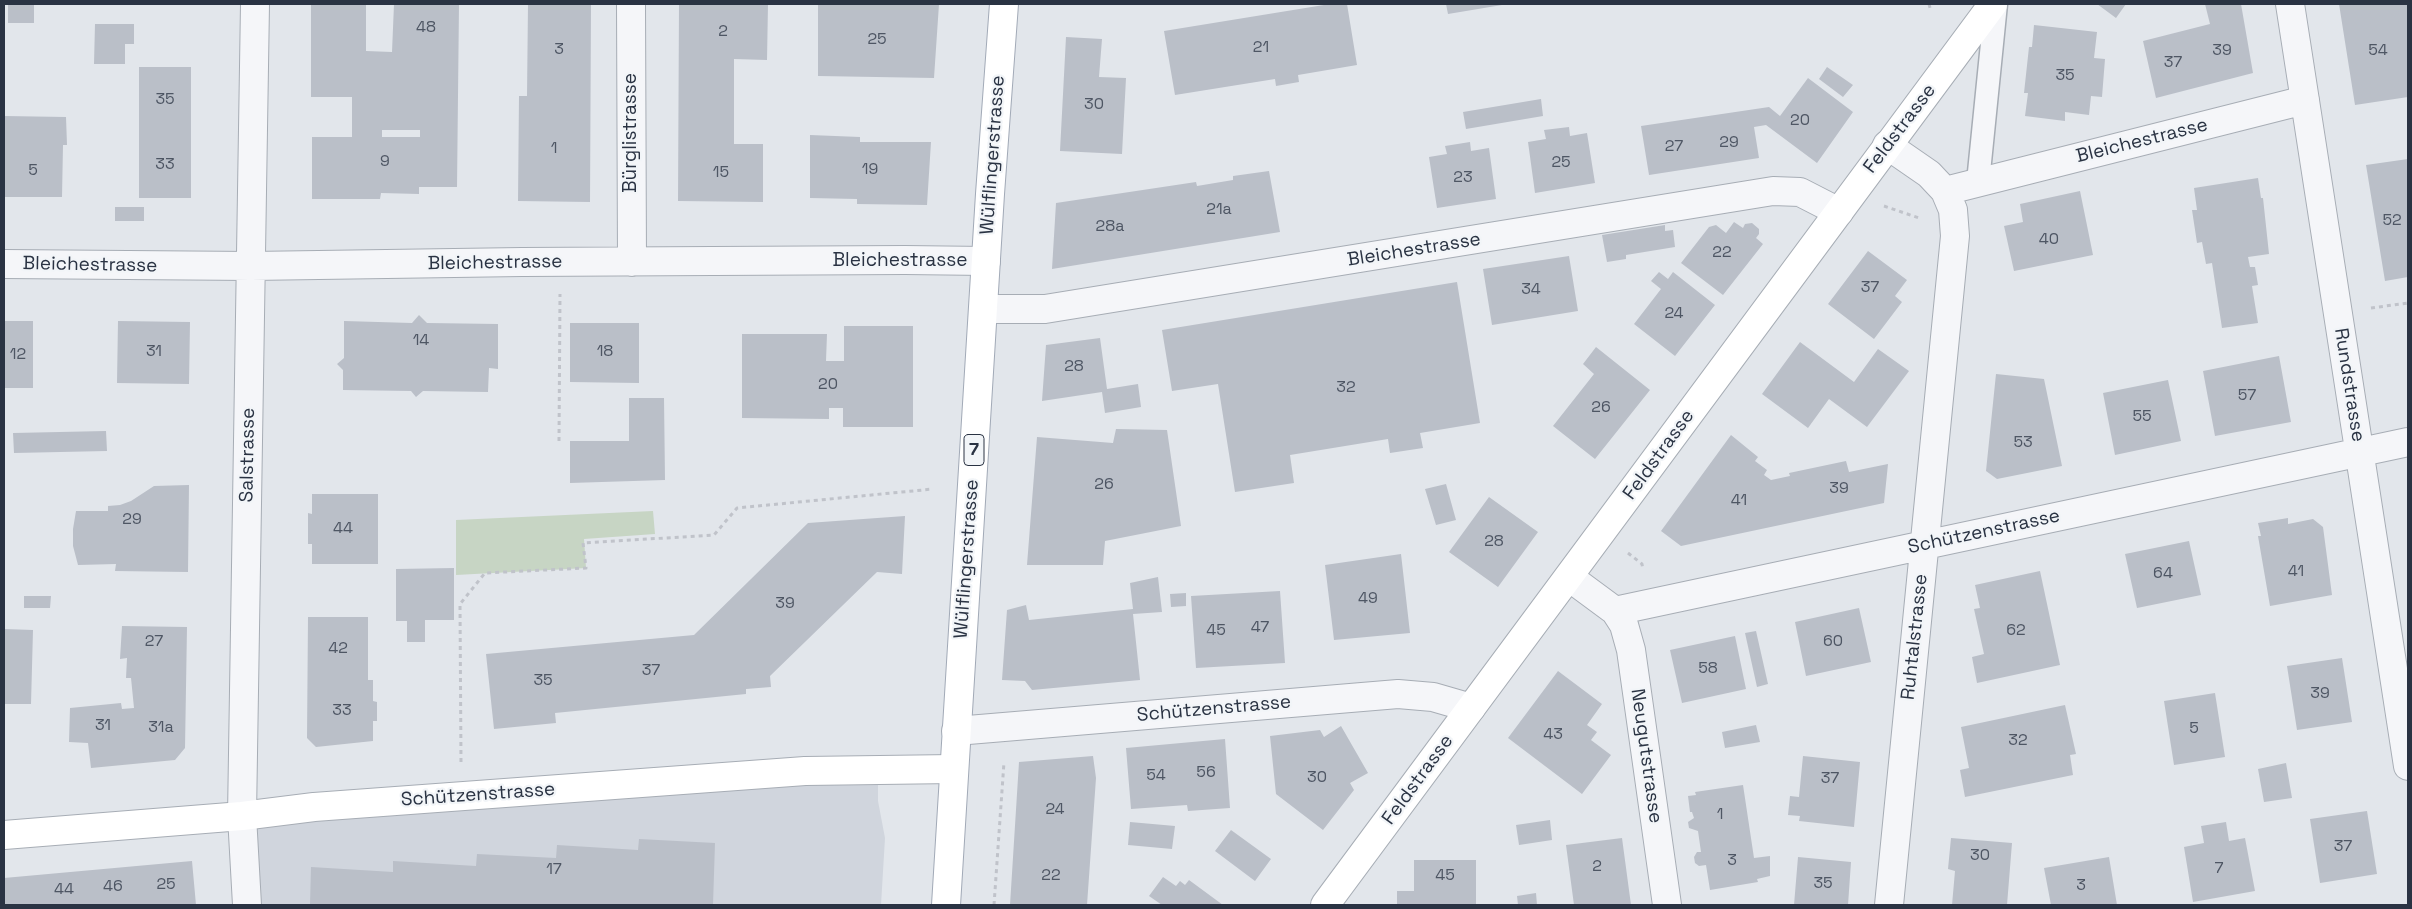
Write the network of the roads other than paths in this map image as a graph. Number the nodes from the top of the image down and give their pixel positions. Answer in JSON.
{"nodes":[{"id":1,"x":255,"y":4,"type":"edge"},
{"id":2,"x":631,"y":4,"type":"edge"},
{"id":3,"x":1004,"y":4,"type":"edge"},
{"id":4,"x":1994,"y":4,"type":"edge"},
{"id":5,"x":2290,"y":4,"type":"edge"},
{"id":6,"x":2305,"y":100,"type":"junction"},
{"id":7,"x":1887,"y":145,"type":"junction"},
{"id":8,"x":1978,"y":182,"type":"junction"},
{"id":9,"x":1945,"y":191,"type":"junction"},
{"id":10,"x":1839,"y":212,"type":"junction"},
{"id":11,"x":986,"y":261,"type":"junction"},
{"id":12,"x":632,"y":262,"type":"junction"},
{"id":13,"x":4,"y":264,"type":"edge"},
{"id":14,"x":251,"y":266,"type":"junction"},
{"id":15,"x":984,"y":309,"type":"junction"},
{"id":16,"x":2408,"y":442,"type":"edge"},
{"id":17,"x":2360,"y":452,"type":"junction"},
{"id":18,"x":1924,"y":544,"type":"junction"},
{"id":19,"x":1569,"y":578,"type":"junction"},
{"id":20,"x":1615,"y":611,"type":"junction"},
{"id":21,"x":1471,"y":708,"type":"junction"},
{"id":22,"x":956,"y":731,"type":"junction"},
{"id":23,"x":2408,"y":766,"type":"edge"},
{"id":24,"x":954,"y":769,"type":"junction"},
{"id":25,"x":242,"y":816,"type":"junction"},
{"id":26,"x":4,"y":835,"type":"edge"},
{"id":27,"x":247,"y":905,"type":"edge"},
{"id":28,"x":946,"y":905,"type":"edge"},
{"id":29,"x":1325,"y":905,"type":"edge"},
{"id":30,"x":1667,"y":905,"type":"edge"},
{"id":31,"x":1889,"y":905,"type":"edge"}],
"edges":[{"from":1,"to":14,"type":"street","name":"Salstrasse"},
{"from":2,"to":12,"type":"street","name":"Bürglistrasse"},
{"from":3,"to":11,"type":"street","name":"Wülflingerstrasse","number":"7"},
{"from":4,"to":7,"type":"street","name":"Feldstrasse"},
{"from":4,"to":8,"type":"lane"},
{"from":5,"to":6,"type":"street","name":"Rundstrasse"},
{"from":6,"to":8,"type":"street","name":"Bleichestrasse"},
{"from":6,"to":17,"type":"street","name":"Rundstrasse"},
{"from":7,"to":9,"type":"street"},
{"from":7,"to":10,"type":"street","name":"Feldstrasse"},
{"from":8,"to":9,"type":"street","name":"Bleichestrasse"},
{"from":9,"to":18,"type":"street","name":"Ruhtalstrasse"},
{"from":10,"to":15,"type":"street","name":"Bleichestrasse"},
{"from":10,"to":19,"type":"street","name":"Feldstrasse"},
{"from":11,"to":12,"type":"street","name":"Bleichestrasse"},
{"from":11,"to":15,"type":"street","name":"Wülflingerstrasse","number":"7"},
{"from":12,"to":14,"type":"street","name":"Bleichestrasse"},
{"from":13,"to":14,"type":"street","name":"Bleichestrasse"},
{"from":14,"to":25,"type":"street","name":"Salstrasse"},
{"from":15,"to":22,"type":"street","name":"Wülflingerstrasse","number":"7"},
{"from":16,"to":17,"type":"street","name":"Schützenstrasse"},
{"from":17,"to":18,"type":"street","name":"Schützenstrasse"},
{"from":17,"to":23,"type":"street","name":"Rundstrasse"},
{"from":18,"to":20,"type":"street","name":"Schützenstrasse"},
{"from":18,"to":31,"type":"street","name":"Ruhtalstrasse"},
{"from":19,"to":20,"type":"street"},
{"from":19,"to":21,"type":"street","name":"Feldstrasse"},
{"from":20,"to":30,"type":"street","name":"Neugutstrasse"},
{"from":21,"to":22,"type":"street","name":"Schützenstrasse"},
{"from":21,"to":29,"type":"street","name":"Feldstrasse"},
{"from":22,"to":24,"type":"street","name":"Wülflingerstrasse","number":"7"},
{"from":24,"to":25,"type":"street","name":"Schützenstrasse"},
{"from":24,"to":28,"type":"street","name":"Wülflingerstrasse","number":"7"},
{"from":25,"to":26,"type":"street","name":"Schützenstrasse"},
{"from":25,"to":27,"type":"street","name":"Salstrasse"}]}
